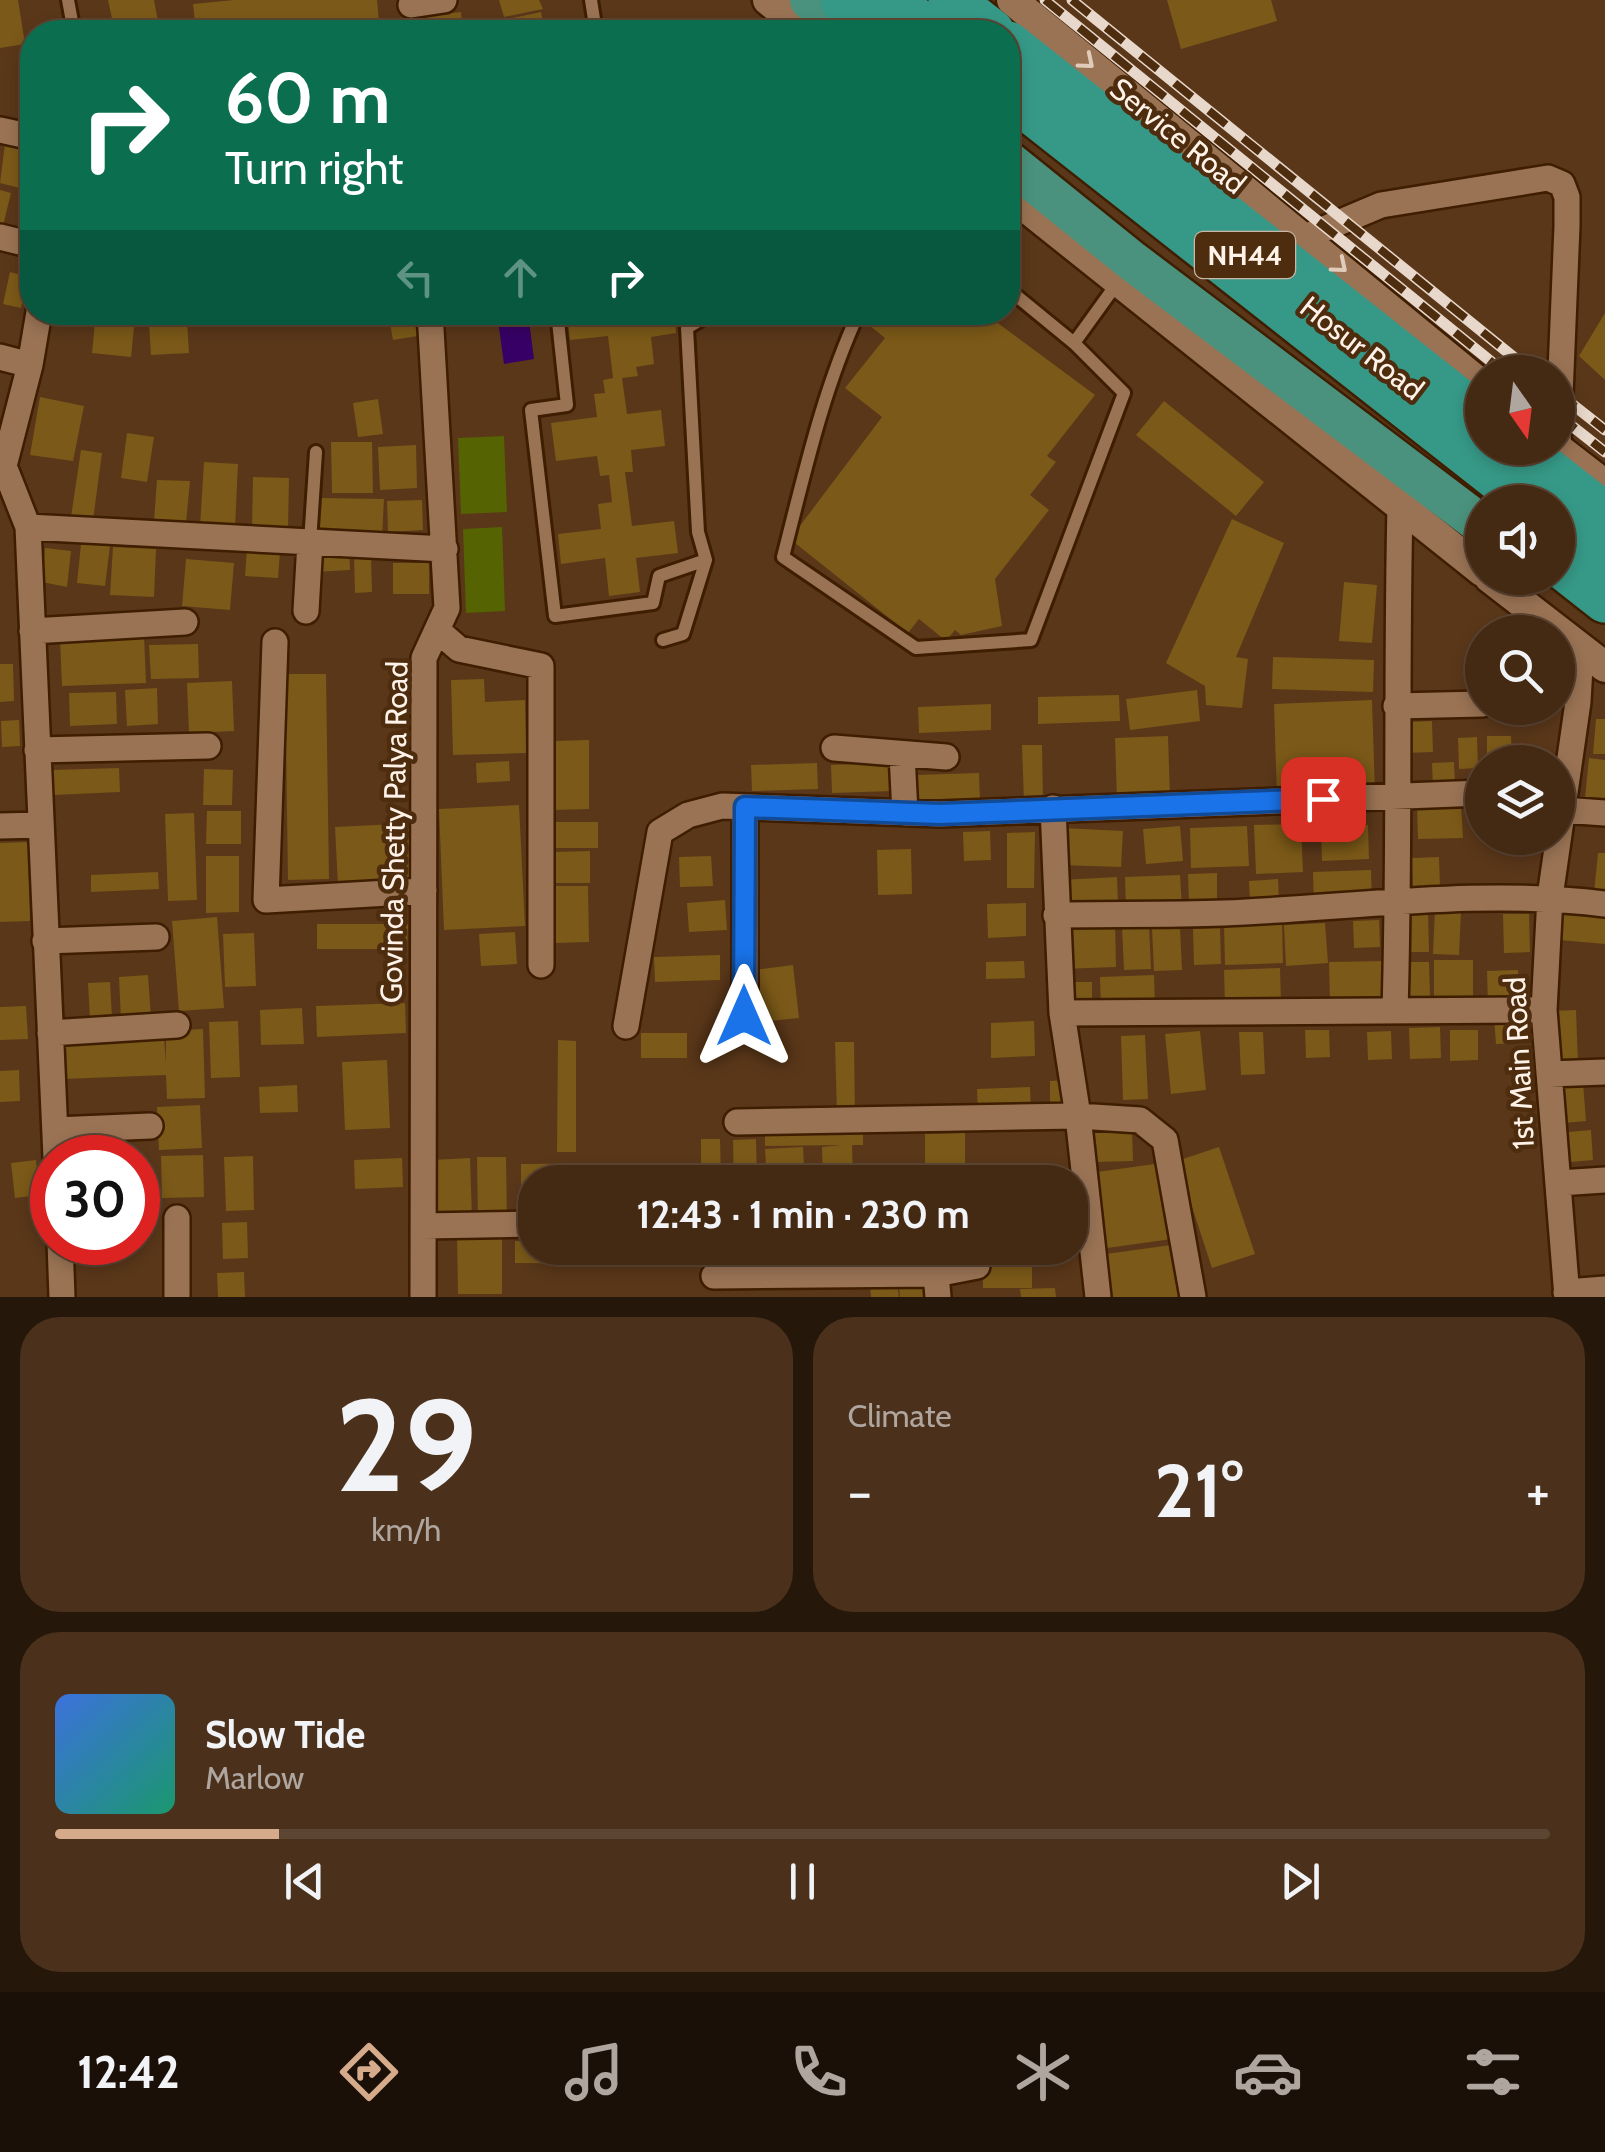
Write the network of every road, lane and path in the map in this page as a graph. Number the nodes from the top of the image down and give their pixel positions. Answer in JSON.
{"nodes":[{"id":1,"x":444,"y":0,"type":"edge"},
{"id":2,"x":768,"y":0,"type":"edge"},
{"id":3,"x":810,"y":0,"type":"edge"},
{"id":4,"x":843,"y":0,"type":"edge"},
{"id":5,"x":890,"y":0,"type":"edge"},
{"id":6,"x":924,"y":0,"type":"edge"},
{"id":7,"x":951,"y":0,"type":"edge"},
{"id":8,"x":1012,"y":0,"type":"edge"},
{"id":9,"x":411,"y":3,"type":"edge"},
{"id":10,"x":793,"y":20,"type":"edge"},
{"id":11,"x":835,"y":20,"type":"edge"},
{"id":12,"x":869,"y":20,"type":"edge"},
{"id":13,"x":916,"y":20,"type":"edge"},
{"id":14,"x":950,"y":20,"type":"edge"},
{"id":15,"x":977,"y":20,"type":"edge"},
{"id":16,"x":1020,"y":53,"type":"edge"},
{"id":17,"x":1020,"y":76,"type":"edge"},
{"id":18,"x":1020,"y":102,"type":"edge"},
{"id":19,"x":1020,"y":139,"type":"edge"},
{"id":20,"x":1020,"y":171,"type":"edge"},
{"id":21,"x":1020,"y":202,"type":"edge"},
{"id":22,"x":1305,"y":237,"type":"junction"},
{"id":23,"x":1118,"y":282,"type":"junction"},
{"id":24,"x":1020,"y":299,"type":"edge"},
{"id":25,"x":37,"y":325,"type":"edge"},
{"id":26,"x":431,"y":325,"type":"edge"},
{"id":27,"x":558,"y":325,"type":"edge"},
{"id":28,"x":692,"y":325,"type":"edge"},
{"id":29,"x":853,"y":325,"type":"edge"},
{"id":30,"x":1074,"y":344,"type":"junction"},
{"id":31,"x":1561,"y":355,"type":"edge"},
{"id":32,"x":0,"y":357,"type":"edge"},
{"id":33,"x":30,"y":365,"type":"junction"},
{"id":34,"x":1465,"y":371,"type":"edge"},
{"id":35,"x":1465,"y":406,"type":"edge"},
{"id":36,"x":1465,"y":430,"type":"edge"},
{"id":37,"x":316,"y":452,"type":"dead end"},
{"id":38,"x":1575,"y":461,"type":"edge"},
{"id":39,"x":1509,"y":465,"type":"edge"},
{"id":40,"x":1541,"y":465,"type":"edge"},
{"id":41,"x":2,"y":466,"type":"edge"},
{"id":42,"x":1506,"y":485,"type":"edge"},
{"id":43,"x":1534,"y":485,"type":"edge"},
{"id":44,"x":1605,"y":485,"type":"edge"},
{"id":45,"x":1465,"y":491,"type":"edge"},
{"id":46,"x":1400,"y":507,"type":"junction"},
{"id":47,"x":1465,"y":513,"type":"edge"},
{"id":48,"x":1605,"y":515,"type":"edge"},
{"id":49,"x":1575,"y":517,"type":"edge"},
{"id":50,"x":28,"y":526,"type":"junction"},
{"id":51,"x":1575,"y":539,"type":"edge"},
{"id":52,"x":1605,"y":541,"type":"edge"},
{"id":53,"x":310,"y":542,"type":"junction"},
{"id":54,"x":445,"y":550,"type":"junction"},
{"id":55,"x":1465,"y":558,"type":"edge"},
{"id":56,"x":706,"y":560,"type":"junction"},
{"id":57,"x":1605,"y":563,"type":"edge"},
{"id":58,"x":1575,"y":576,"type":"edge"},
{"id":59,"x":1518,"y":595,"type":"edge"},
{"id":60,"x":1564,"y":595,"type":"edge"},
{"id":61,"x":1605,"y":600,"type":"edge"},
{"id":62,"x":306,"y":611,"type":"dead end"},
{"id":63,"x":185,"y":622,"type":"dead end"},
{"id":64,"x":437,"y":630,"type":"junction"},
{"id":65,"x":32,"y":631,"type":"junction"},
{"id":66,"x":664,"y":640,"type":"dead end"},
{"id":67,"x":274,"y":642,"type":"dead end"},
{"id":68,"x":1597,"y":644,"type":"edge"},
{"id":69,"x":1575,"y":688,"type":"edge"},
{"id":70,"x":1465,"y":704,"type":"edge"},
{"id":71,"x":1396,"y":706,"type":"junction"},
{"id":72,"x":208,"y":746,"type":"dead end"},
{"id":73,"x":834,"y":748,"type":"dead end"},
{"id":74,"x":36,"y":750,"type":"junction"},
{"id":75,"x":902,"y":754,"type":"junction"},
{"id":76,"x":946,"y":757,"type":"dead end"},
{"id":77,"x":1465,"y":794,"type":"edge"},
{"id":78,"x":1400,"y":796,"type":"junction"},
{"id":79,"x":1575,"y":802,"type":"edge"},
{"id":80,"x":745,"y":807,"type":"junction"},
{"id":81,"x":1053,"y":808,"type":"junction"},
{"id":82,"x":904,"y":812,"type":"junction"},
{"id":83,"x":1605,"y":814,"type":"edge"},
{"id":84,"x":40,"y":825,"type":"junction"},
{"id":85,"x":0,"y":826,"type":"edge"},
{"id":86,"x":1555,"y":855,"type":"edge"},
{"id":87,"x":424,"y":891,"type":"junction"},
{"id":88,"x":1550,"y":897,"type":"junction"},
{"id":89,"x":1398,"y":902,"type":"junction"},
{"id":90,"x":1605,"y":904,"type":"edge"},
{"id":91,"x":1056,"y":915,"type":"junction"},
{"id":92,"x":156,"y":936,"type":"dead end"},
{"id":93,"x":46,"y":942,"type":"junction"},
{"id":94,"x":540,"y":965,"type":"dead end"},
{"id":95,"x":1544,"y":1010,"type":"junction"},
{"id":96,"x":1395,"y":1011,"type":"junction"},
{"id":97,"x":1062,"y":1013,"type":"junction"},
{"id":98,"x":744,"y":1016,"type":"dead end"},
{"id":99,"x":177,"y":1024,"type":"dead end"},
{"id":100,"x":626,"y":1026,"type":"dead end"},
{"id":101,"x":50,"y":1033,"type":"junction"},
{"id":102,"x":1605,"y":1072,"type":"edge"},
{"id":103,"x":1548,"y":1074,"type":"junction"},
{"id":104,"x":1078,"y":1116,"type":"junction"},
{"id":105,"x":737,"y":1122,"type":"dead end"},
{"id":106,"x":150,"y":1126,"type":"dead end"},
{"id":107,"x":54,"y":1130,"type":"junction"},
{"id":108,"x":54,"y":1135,"type":"edge"},
{"id":109,"x":1078,"y":1165,"type":"edge"},
{"id":110,"x":1605,"y":1180,"type":"edge"},
{"id":111,"x":1559,"y":1184,"type":"junction"},
{"id":112,"x":177,"y":1218,"type":"dead end"},
{"id":113,"x":518,"y":1224,"type":"edge"},
{"id":114,"x":423,"y":1226,"type":"junction"},
{"id":115,"x":1088,"y":1244,"type":"edge"},
{"id":116,"x":61,"y":1265,"type":"edge"},
{"id":117,"x":977,"y":1265,"type":"edge"},
{"id":118,"x":714,"y":1276,"type":"dead end"},
{"id":119,"x":937,"y":1285,"type":"edge"},
{"id":120,"x":1605,"y":1289,"type":"edge"},
{"id":121,"x":1567,"y":1294,"type":"edge"},
{"id":122,"x":62,"y":1297,"type":"edge"},
{"id":123,"x":177,"y":1297,"type":"edge"},
{"id":124,"x":423,"y":1297,"type":"edge"},
{"id":125,"x":1098,"y":1297,"type":"edge"},
{"id":126,"x":1193,"y":1297,"type":"edge"}],
"edges":[{"from":1,"to":9,"type":"street"},
{"from":2,"to":10,"type":"street"},
{"from":3,"to":11,"type":"highway"},
{"from":4,"to":12,"type":"highway"},
{"from":5,"to":13,"type":"highway"},
{"from":6,"to":14,"type":"highway"},
{"from":7,"to":15,"type":"highway"},
{"from":8,"to":22,"type":"street","name":"Service Road","one_way":true},
{"from":16,"to":35,"type":"highway"},
{"from":17,"to":36,"type":"highway","name":"Hosur Road","number":"NH44"},
{"from":18,"to":42,"type":"highway"},
{"from":19,"to":45,"type":"highway"},
{"from":20,"to":47,"type":"highway","number":"NH44"},
{"from":21,"to":23,"type":"street"},
{"from":22,"to":31,"type":"street"},
{"from":22,"to":34,"type":"street","name":"Service Road","one_way":true},
{"from":23,"to":30,"type":"lane"},
{"from":23,"to":46,"type":"street"},
{"from":24,"to":30,"type":"lane"},
{"from":25,"to":33,"type":"street"},
{"from":26,"to":54,"type":"street","name":"Govinda Shetty Palya Road"},
{"from":27,"to":56,"type":"lane"},
{"from":28,"to":56,"type":"lane"},
{"from":29,"to":30,"type":"lane"},
{"from":32,"to":33,"type":"street"},
{"from":33,"to":41,"type":"street"},
{"from":37,"to":53,"type":"lane"},
{"from":38,"to":44,"type":"street"},
{"from":39,"to":43,"type":"highway","name":"Hosur Road","number":"NH44"},
{"from":40,"to":48,"type":"highway"},
{"from":41,"to":50,"type":"street"},
{"from":46,"to":55,"type":"street"},
{"from":46,"to":71,"type":"street"},
{"from":49,"to":52,"type":"highway","name":"Hosur Road","number":"NH44"},
{"from":50,"to":53,"type":"street"},
{"from":50,"to":65,"type":"street"},
{"from":51,"to":57,"type":"highway"},
{"from":53,"to":54,"type":"street"},
{"from":53,"to":62,"type":"street"},
{"from":54,"to":64,"type":"street","name":"Govinda Shetty Palya Road"},
{"from":56,"to":66,"type":"lane"},
{"from":58,"to":61,"type":"highway"},
{"from":59,"to":68,"type":"street"},
{"from":60,"to":68,"type":"highway"},
{"from":63,"to":65,"type":"street"},
{"from":64,"to":87,"type":"street","name":"Govinda Shetty Palya Road"},
{"from":64,"to":94,"type":"street"},
{"from":65,"to":74,"type":"street"},
{"from":67,"to":87,"type":"street"},
{"from":68,"to":69,"type":"street","name":"1st Main Road"},
{"from":70,"to":71,"type":"street"},
{"from":71,"to":78,"type":"street"},
{"from":72,"to":74,"type":"street"},
{"from":73,"to":75,"type":"street"},
{"from":74,"to":84,"type":"street"},
{"from":75,"to":76,"type":"street"},
{"from":75,"to":82,"type":"street"},
{"from":77,"to":78,"type":"street"},
{"from":78,"to":81,"type":"street"},
{"from":78,"to":89,"type":"street"},
{"from":79,"to":83,"type":"street"},
{"from":80,"to":82,"type":"street"},
{"from":80,"to":98,"type":"street"},
{"from":80,"to":100,"type":"street"},
{"from":81,"to":82,"type":"street"},
{"from":81,"to":91,"type":"street"},
{"from":84,"to":85,"type":"street"},
{"from":84,"to":93,"type":"street"},
{"from":86,"to":88,"type":"street","name":"1st Main Road"},
{"from":87,"to":114,"type":"street","name":"Govinda Shetty Palya Road"},
{"from":88,"to":89,"type":"street"},
{"from":88,"to":90,"type":"street"},
{"from":88,"to":95,"type":"street","name":"1st Main Road"},
{"from":89,"to":91,"type":"street"},
{"from":89,"to":96,"type":"street"},
{"from":91,"to":97,"type":"street"},
{"from":92,"to":93,"type":"street"},
{"from":93,"to":101,"type":"street"},
{"from":95,"to":96,"type":"street"},
{"from":95,"to":103,"type":"street","name":"1st Main Road"},
{"from":96,"to":97,"type":"street"},
{"from":97,"to":104,"type":"street"},
{"from":99,"to":101,"type":"street"},
{"from":101,"to":107,"type":"street"},
{"from":102,"to":103,"type":"street"},
{"from":103,"to":111,"type":"street","name":"1st Main Road"},
{"from":104,"to":105,"type":"street"},
{"from":104,"to":109,"type":"street"},
{"from":104,"to":126,"type":"street"},
{"from":106,"to":107,"type":"street"},
{"from":107,"to":108,"type":"street"},
{"from":110,"to":111,"type":"street"},
{"from":111,"to":121,"type":"street","name":"1st Main Road"},
{"from":112,"to":123,"type":"street"},
{"from":113,"to":114,"type":"street"},
{"from":114,"to":124,"type":"street","name":"Govinda Shetty Palya Road"},
{"from":115,"to":125,"type":"street"},
{"from":116,"to":122,"type":"street"},
{"from":117,"to":119,"type":"street"},
{"from":118,"to":119,"type":"street"},
{"from":120,"to":121,"type":"street"}]}
